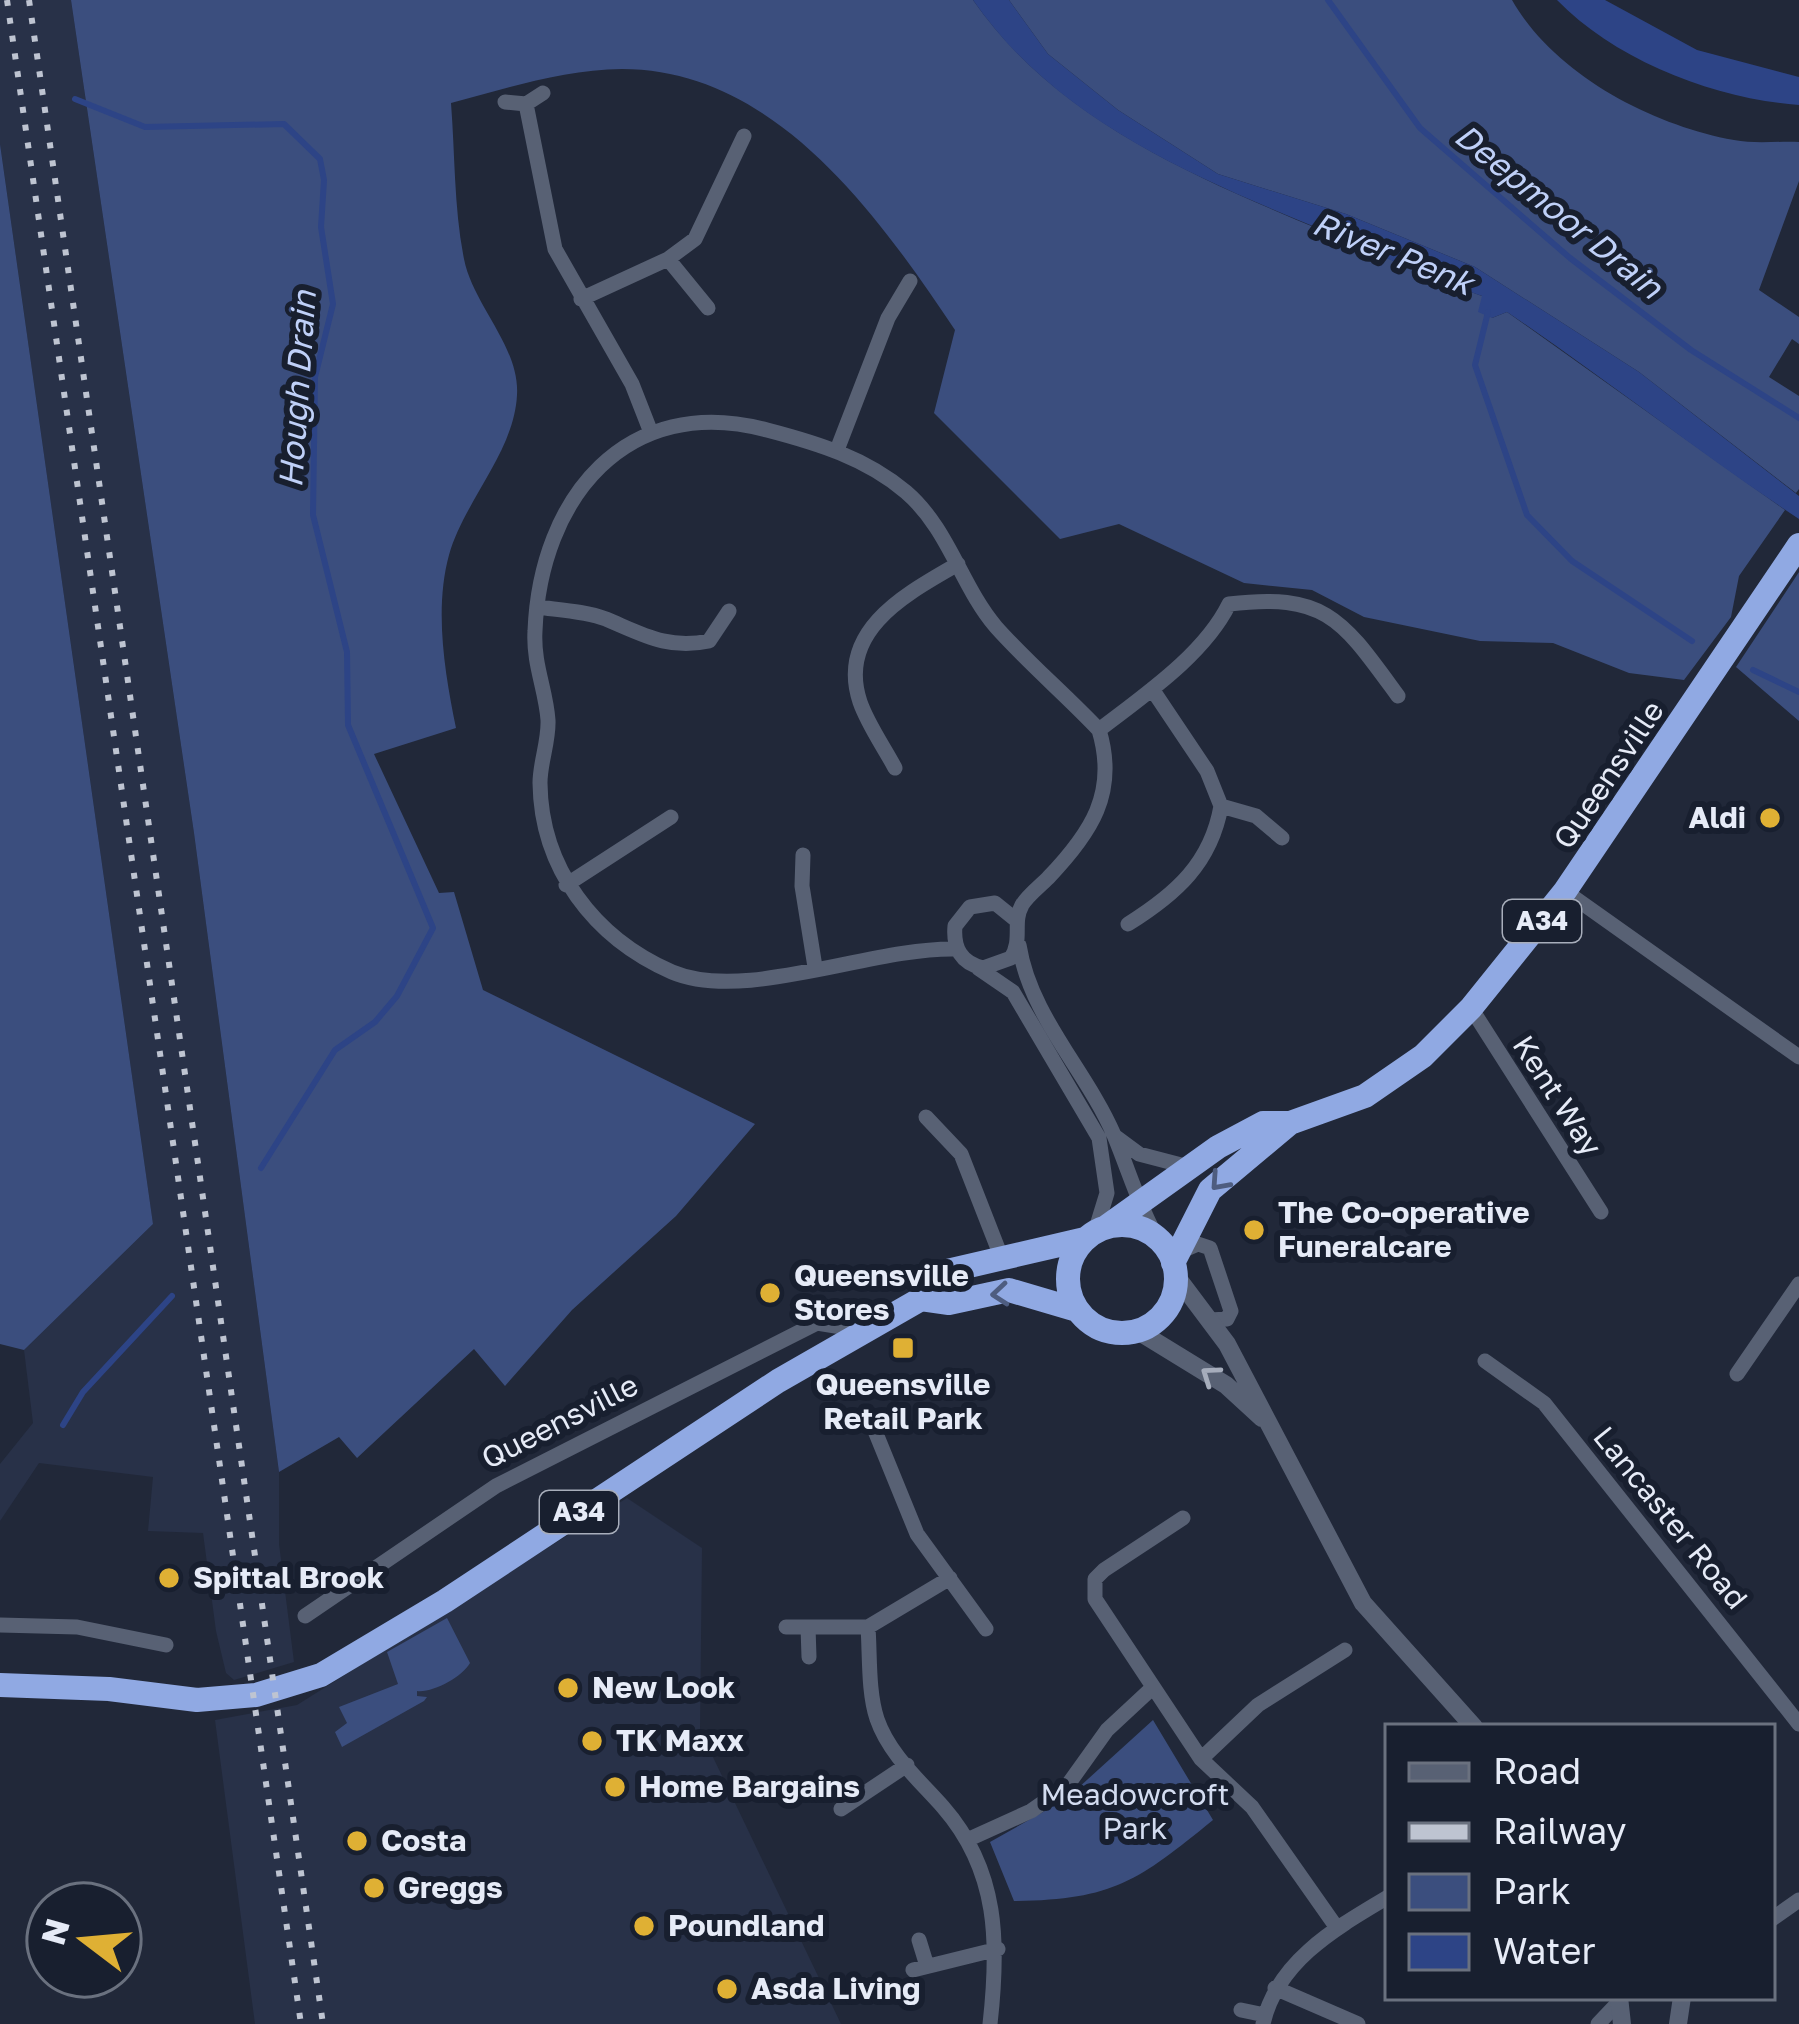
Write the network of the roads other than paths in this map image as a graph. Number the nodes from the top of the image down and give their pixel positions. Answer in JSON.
{"nodes":[{"id":1,"x":543,"y":93,"type":"dead end"},
{"id":2,"x":505,"y":102,"type":"dead end"},
{"id":3,"x":526,"y":104,"type":"junction"},
{"id":4,"x":744,"y":134,"type":"dead end"},
{"id":5,"x":668,"y":259,"type":"junction"},
{"id":6,"x":910,"y":280,"type":"dead end"},
{"id":7,"x":581,"y":299,"type":"junction"},
{"id":8,"x":708,"y":308,"type":"dead end"},
{"id":9,"x":650,"y":430,"type":"junction"},
{"id":10,"x":837,"y":450,"type":"junction"},
{"id":11,"x":1799,"y":545,"type":"edge"},
{"id":12,"x":958,"y":564,"type":"junction"},
{"id":13,"x":537,"y":607,"type":"junction"},
{"id":14,"x":729,"y":611,"type":"dead end"},
{"id":15,"x":1153,"y":689,"type":"junction"},
{"id":16,"x":1398,"y":695,"type":"dead end"},
{"id":17,"x":1099,"y":730,"type":"junction"},
{"id":18,"x":895,"y":769,"type":"dead end"},
{"id":19,"x":1221,"y":806,"type":"junction"},
{"id":20,"x":671,"y":817,"type":"dead end"},
{"id":21,"x":1282,"y":838,"type":"dead end"},
{"id":22,"x":803,"y":855,"type":"dead end"},
{"id":23,"x":566,"y":885,"type":"junction"},
{"id":24,"x":1565,"y":891,"type":"junction"},
{"id":25,"x":1024,"y":901,"type":"junction"},
{"id":26,"x":995,"y":903,"type":"junction"},
{"id":27,"x":1016,"y":920,"type":"junction"},
{"id":28,"x":1128,"y":924,"type":"dead end"},
{"id":29,"x":955,"y":926,"type":"junction"},
{"id":30,"x":1019,"y":941,"type":"junction"},
{"id":31,"x":932,"y":948,"type":"junction"},
{"id":32,"x":956,"y":949,"type":"junction"},
{"id":33,"x":815,"y":967,"type":"junction"},
{"id":34,"x":976,"y":967,"type":"junction"},
{"id":35,"x":1471,"y":1008,"type":"junction"},
{"id":36,"x":1799,"y":1057,"type":"edge"},
{"id":37,"x":926,"y":1118,"type":"dead end"},
{"id":38,"x":1290,"y":1123,"type":"junction"},
{"id":39,"x":1114,"y":1135,"type":"junction"},
{"id":40,"x":1185,"y":1166,"type":"junction"},
{"id":41,"x":1139,"y":1205,"type":"junction"},
{"id":42,"x":1601,"y":1212,"type":"dead end"},
{"id":43,"x":1095,"y":1233,"type":"junction"},
{"id":44,"x":1157,"y":1238,"type":"junction"},
{"id":45,"x":1002,"y":1259,"type":"junction"},
{"id":46,"x":1176,"y":1263,"type":"junction"},
{"id":47,"x":1799,"y":1285,"type":"edge"},
{"id":48,"x":922,"y":1299,"type":"junction"},
{"id":49,"x":1077,"y":1310,"type":"junction"},
{"id":50,"x":1211,"y":1320,"type":"junction"},
{"id":51,"x":860,"y":1330,"type":"junction"},
{"id":52,"x":1138,"y":1330,"type":"junction"},
{"id":53,"x":1485,"y":1361,"type":"dead end"},
{"id":54,"x":1737,"y":1374,"type":"dead end"},
{"id":55,"x":1274,"y":1430,"type":"junction"},
{"id":56,"x":875,"y":1431,"type":"dead end"},
{"id":57,"x":1183,"y":1518,"type":"dead end"},
{"id":58,"x":950,"y":1578,"type":"junction"},
{"id":59,"x":974,"y":1612,"type":"junction"},
{"id":60,"x":305,"y":1616,"type":"dead end"},
{"id":61,"x":958,"y":1624,"type":"dead end"},
{"id":62,"x":0,"y":1625,"type":"edge"},
{"id":63,"x":786,"y":1627,"type":"dead end"},
{"id":64,"x":808,"y":1627,"type":"junction"},
{"id":65,"x":868,"y":1628,"type":"junction"},
{"id":66,"x":986,"y":1629,"type":"dead end"},
{"id":67,"x":166,"y":1645,"type":"dead end"},
{"id":68,"x":1345,"y":1650,"type":"dead end"},
{"id":69,"x":808,"y":1657,"type":"dead end"},
{"id":70,"x":0,"y":1685,"type":"edge"},
{"id":71,"x":1150,"y":1690,"type":"junction"},
{"id":72,"x":1471,"y":1724,"type":"edge"},
{"id":73,"x":1799,"y":1724,"type":"edge"},
{"id":74,"x":1201,"y":1759,"type":"junction"},
{"id":75,"x":907,"y":1765,"type":"junction"},
{"id":76,"x":841,"y":1809,"type":"dead end"},
{"id":77,"x":967,"y":1840,"type":"junction"},
{"id":78,"x":1385,"y":1899,"type":"edge"},
{"id":79,"x":1337,"y":1928,"type":"junction"},
{"id":80,"x":919,"y":1940,"type":"dead end"},
{"id":81,"x":998,"y":1949,"type":"junction"},
{"id":82,"x":1275,"y":1988,"type":"junction"},
{"id":83,"x":1618,"y":2000,"type":"edge"},
{"id":84,"x":1241,"y":2010,"type":"dead end"},
{"id":85,"x":1264,"y":2020,"type":"edge"},
{"id":86,"x":989,"y":2024,"type":"edge"},
{"id":87,"x":1358,"y":2024,"type":"edge"},
{"id":88,"x":1598,"y":2024,"type":"edge"},
{"id":89,"x":1622,"y":2024,"type":"edge"}],
"edges":[{"from":1,"to":3,"type":"street"},
{"from":2,"to":3,"type":"street"},
{"from":3,"to":7,"type":"street"},
{"from":4,"to":5,"type":"street"},
{"from":5,"to":7,"type":"street"},
{"from":5,"to":8,"type":"street"},
{"from":6,"to":10,"type":"street"},
{"from":7,"to":9,"type":"street"},
{"from":9,"to":10,"type":"street"},
{"from":9,"to":13,"type":"street"},
{"from":10,"to":12,"type":"street"},
{"from":11,"to":24,"type":"highway","name":"Queensville","number":"A34"},
{"from":12,"to":17,"type":"street"},
{"from":12,"to":18,"type":"street"},
{"from":13,"to":14,"type":"street"},
{"from":13,"to":23,"type":"street"},
{"from":15,"to":16,"type":"street"},
{"from":15,"to":17,"type":"street"},
{"from":15,"to":19,"type":"street"},
{"from":17,"to":25,"type":"street"},
{"from":19,"to":21,"type":"street"},
{"from":19,"to":28,"type":"street"},
{"from":20,"to":23,"type":"street"},
{"from":22,"to":33,"type":"street"},
{"from":23,"to":33,"type":"street"},
{"from":24,"to":35,"type":"highway","name":"Queensville","number":"A34"},
{"from":24,"to":36,"type":"street"},
{"from":25,"to":26,"type":"street"},
{"from":25,"to":27,"type":"street"},
{"from":26,"to":27,"type":"street"},
{"from":26,"to":29,"type":"street"},
{"from":27,"to":30,"type":"street"},
{"from":29,"to":31,"type":"street"},
{"from":29,"to":32,"type":"street"},
{"from":30,"to":34,"type":"street"},
{"from":30,"to":39,"type":"street"},
{"from":31,"to":32,"type":"street"},
{"from":31,"to":33,"type":"street"},
{"from":32,"to":34,"type":"street"},
{"from":34,"to":43,"type":"street"},
{"from":35,"to":38,"type":"highway","name":"Queensville","number":"A34"},
{"from":35,"to":42,"type":"street","name":"Kent Way"},
{"from":37,"to":45,"type":"street"},
{"from":38,"to":40,"type":"highway","name":"Queensville","number":"A34"},
{"from":38,"to":46,"type":"highway","number":"A34","one_way":true},
{"from":39,"to":40,"type":"street"},
{"from":39,"to":41,"type":"street"},
{"from":40,"to":41,"type":"highway","number":"A34"},
{"from":41,"to":43,"type":"highway","number":"A34"},
{"from":41,"to":44,"type":"street"},
{"from":43,"to":44,"type":"highway"},
{"from":43,"to":45,"type":"highway","number":"A34"},
{"from":43,"to":49,"type":"highway"},
{"from":44,"to":46,"type":"highway"},
{"from":45,"to":48,"type":"highway","number":"A34"},
{"from":46,"to":50,"type":"street"},
{"from":46,"to":50,"type":"street"},
{"from":46,"to":52,"type":"highway"},
{"from":47,"to":54,"type":"street"},
{"from":49,"to":48,"type":"highway","number":"A34","one_way":true},
{"from":48,"to":51,"type":"highway","number":"A34"},
{"from":49,"to":52,"type":"highway"},
{"from":50,"to":55,"type":"street"},
{"from":51,"to":60,"type":"street","name":"Queensville"},
{"from":51,"to":70,"type":"highway","number":"A34"},
{"from":55,"to":52,"type":"street","one_way":true},
{"from":53,"to":73,"type":"street","name":"Lancaster Road"},
{"from":55,"to":72,"type":"street"},
{"from":56,"to":58,"type":"street"},
{"from":57,"to":71,"type":"street"},
{"from":58,"to":59,"type":"street"},
{"from":58,"to":65,"type":"street"},
{"from":59,"to":61,"type":"street"},
{"from":59,"to":66,"type":"street"},
{"from":62,"to":67,"type":"street"},
{"from":63,"to":64,"type":"street"},
{"from":64,"to":65,"type":"street"},
{"from":64,"to":69,"type":"street"},
{"from":65,"to":75,"type":"street"},
{"from":68,"to":74,"type":"street"},
{"from":71,"to":74,"type":"street"},
{"from":71,"to":77,"type":"street"},
{"from":74,"to":79,"type":"street"},
{"from":75,"to":76,"type":"street"},
{"from":75,"to":77,"type":"street"},
{"from":77,"to":81,"type":"street"},
{"from":78,"to":79,"type":"street"},
{"from":79,"to":82,"type":"street"},
{"from":80,"to":81,"type":"street"},
{"from":81,"to":86,"type":"street"},
{"from":82,"to":85,"type":"street"},
{"from":82,"to":87,"type":"street"},
{"from":83,"to":88,"type":"street"},
{"from":83,"to":89,"type":"street"},
{"from":84,"to":85,"type":"street"}]}
